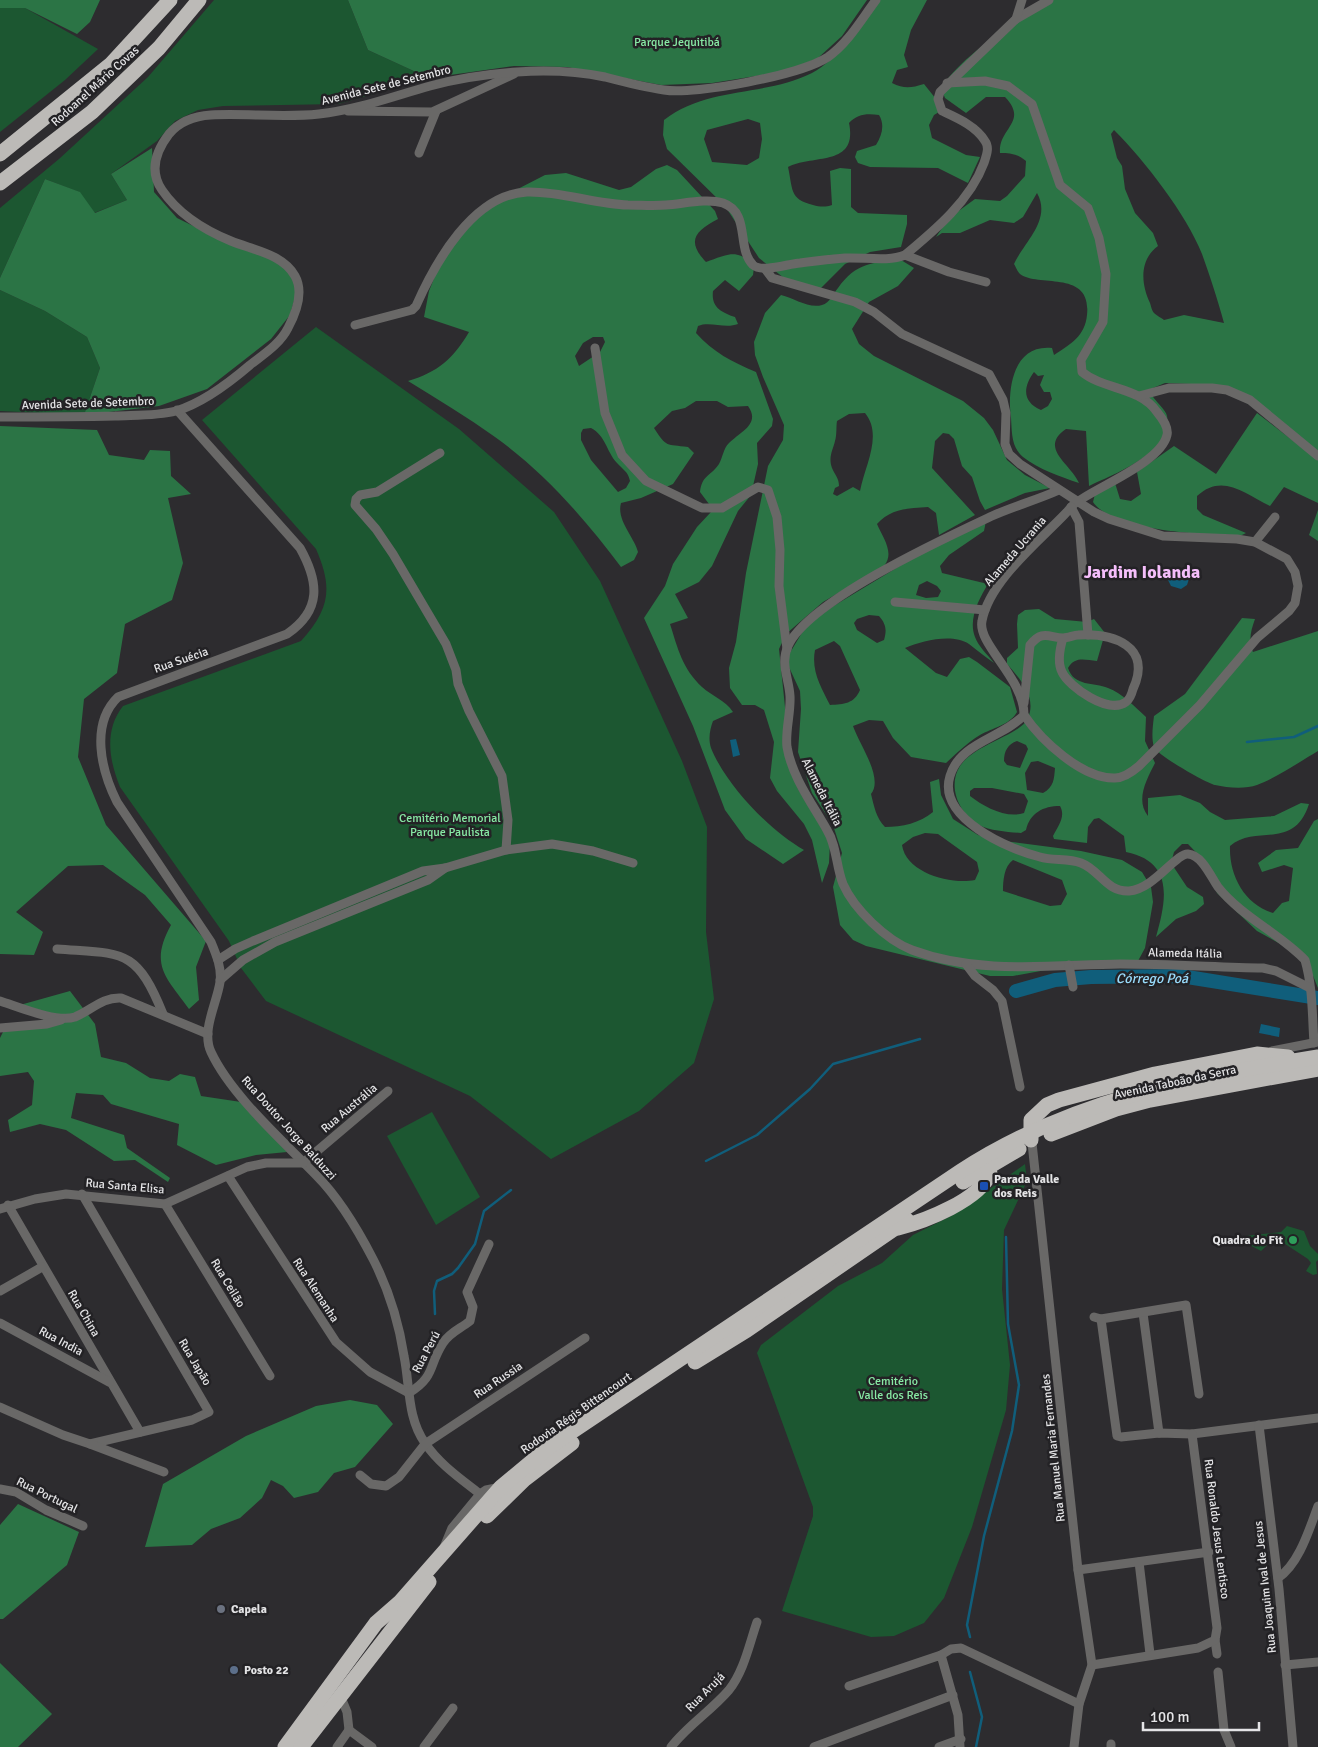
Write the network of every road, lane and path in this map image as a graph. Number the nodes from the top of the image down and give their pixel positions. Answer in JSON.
{"nodes":[{"id":1,"x":170,"y":0,"type":"edge"},
{"id":2,"x":199,"y":0,"type":"edge"},
{"id":3,"x":876,"y":0,"type":"edge"},
{"id":4,"x":1022,"y":0,"type":"edge"},
{"id":5,"x":1048,"y":0,"type":"edge"},
{"id":6,"x":1016,"y":19,"type":"junction"},
{"id":7,"x":520,"y":72,"type":"junction"},
{"id":8,"x":947,"y":83,"type":"junction"},
{"id":9,"x":335,"y":111,"type":"junction"},
{"id":10,"x":436,"y":111,"type":"junction"},
{"id":11,"x":419,"y":153,"type":"dead end"},
{"id":12,"x":0,"y":154,"type":"edge"},
{"id":13,"x":0,"y":184,"type":"edge"},
{"id":14,"x":905,"y":256,"type":"junction"},
{"id":15,"x":766,"y":270,"type":"junction"},
{"id":16,"x":986,"y":282,"type":"dead end"},
{"id":17,"x":355,"y":325,"type":"dead end"},
{"id":18,"x":596,"y":348,"type":"dead end"},
{"id":19,"x":1139,"y":396,"type":"junction"},
{"id":20,"x":177,"y":410,"type":"junction"},
{"id":21,"x":0,"y":417,"type":"edge"},
{"id":22,"x":440,"y":452,"type":"dead end"},
{"id":23,"x":1318,"y":456,"type":"edge"},
{"id":24,"x":1059,"y":490,"type":"junction"},
{"id":25,"x":1074,"y":504,"type":"junction"},
{"id":26,"x":1274,"y":517,"type":"dead end"},
{"id":27,"x":1255,"y":542,"type":"junction"},
{"id":28,"x":895,"y":602,"type":"dead end"},
{"id":29,"x":985,"y":610,"type":"junction"},
{"id":30,"x":1088,"y":635,"type":"junction"},
{"id":31,"x":1063,"y":638,"type":"junction"},
{"id":32,"x":787,"y":649,"type":"junction"},
{"id":33,"x":1024,"y":710,"type":"junction"},
{"id":34,"x":506,"y":850,"type":"junction"},
{"id":35,"x":633,"y":863,"type":"dead end"},
{"id":36,"x":445,"y":868,"type":"junction"},
{"id":37,"x":57,"y":949,"type":"dead end"},
{"id":38,"x":218,"y":960,"type":"junction"},
{"id":39,"x":966,"y":964,"type":"junction"},
{"id":40,"x":1070,"y":969,"type":"junction"},
{"id":41,"x":220,"y":980,"type":"junction"},
{"id":42,"x":1073,"y":987,"type":"dead end"},
{"id":43,"x":1313,"y":999,"type":"edge"},
{"id":44,"x":0,"y":1001,"type":"edge"},
{"id":45,"x":163,"y":1014,"type":"junction"},
{"id":46,"x":64,"y":1018,"type":"junction"},
{"id":47,"x":0,"y":1028,"type":"edge"},
{"id":48,"x":208,"y":1034,"type":"junction"},
{"id":49,"x":1315,"y":1054,"type":"edge"},
{"id":50,"x":1020,"y":1087,"type":"dead end"},
{"id":51,"x":388,"y":1091,"type":"dead end"},
{"id":52,"x":1026,"y":1138,"type":"junction"},
{"id":53,"x":984,"y":1162,"type":"junction"},
{"id":54,"x":303,"y":1163,"type":"junction"},
{"id":55,"x":228,"y":1176,"type":"junction"},
{"id":56,"x":82,"y":1194,"type":"junction"},
{"id":57,"x":165,"y":1204,"type":"junction"},
{"id":58,"x":4,"y":1207,"type":"edge"},
{"id":59,"x":901,"y":1212,"type":"joint"},
{"id":60,"x":892,"y":1231,"type":"joint"},
{"id":61,"x":489,"y":1244,"type":"dead end"},
{"id":62,"x":42,"y":1266,"type":"junction"},
{"id":63,"x":0,"y":1291,"type":"edge"},
{"id":64,"x":1144,"y":1313,"type":"junction"},
{"id":65,"x":1,"y":1325,"type":"edge"},
{"id":66,"x":585,"y":1338,"type":"dead end"},
{"id":67,"x":270,"y":1376,"type":"dead end"},
{"id":68,"x":109,"y":1382,"type":"junction"},
{"id":69,"x":409,"y":1393,"type":"junction"},
{"id":70,"x":1198,"y":1394,"type":"dead end"},
{"id":71,"x":0,"y":1406,"type":"edge"},
{"id":72,"x":1318,"y":1418,"type":"edge"},
{"id":73,"x":1259,"y":1425,"type":"junction"},
{"id":74,"x":140,"y":1432,"type":"junction"},
{"id":75,"x":1159,"y":1433,"type":"junction"},
{"id":76,"x":1192,"y":1434,"type":"junction"},
{"id":77,"x":90,"y":1444,"type":"junction"},
{"id":78,"x":425,"y":1444,"type":"junction"},
{"id":79,"x":164,"y":1472,"type":"dead end"},
{"id":80,"x":360,"y":1475,"type":"dead end"},
{"id":81,"x":501,"y":1487,"type":"junction"},
{"id":82,"x":0,"y":1490,"type":"edge"},
{"id":83,"x":480,"y":1494,"type":"junction"},
{"id":84,"x":1318,"y":1506,"type":"edge"},
{"id":85,"x":83,"y":1526,"type":"dead end"},
{"id":86,"x":1209,"y":1552,"type":"junction"},
{"id":87,"x":441,"y":1553,"type":"junction"},
{"id":88,"x":1139,"y":1562,"type":"junction"},
{"id":89,"x":1078,"y":1570,"type":"junction"},
{"id":90,"x":1278,"y":1578,"type":"junction"},
{"id":91,"x":757,"y":1622,"type":"dead end"},
{"id":92,"x":1215,"y":1640,"type":"junction"},
{"id":93,"x":1150,"y":1654,"type":"junction"},
{"id":94,"x":1217,"y":1654,"type":"dead end"},
{"id":95,"x":941,"y":1655,"type":"junction"},
{"id":96,"x":1318,"y":1662,"type":"edge"},
{"id":97,"x":1285,"y":1664,"type":"junction"},
{"id":98,"x":1092,"y":1665,"type":"junction"},
{"id":99,"x":1218,"y":1672,"type":"dead end"},
{"id":100,"x":849,"y":1686,"type":"dead end"},
{"id":101,"x":340,"y":1695,"type":"junction"},
{"id":102,"x":953,"y":1695,"type":"junction"},
{"id":103,"x":1079,"y":1704,"type":"junction"},
{"id":104,"x":452,"y":1708,"type":"dead end"},
{"id":105,"x":349,"y":1730,"type":"junction"},
{"id":106,"x":960,"y":1743,"type":"edge"},
{"id":107,"x":285,"y":1747,"type":"edge"},
{"id":108,"x":301,"y":1747,"type":"edge"},
{"id":109,"x":337,"y":1747,"type":"edge"},
{"id":110,"x":372,"y":1747,"type":"edge"},
{"id":111,"x":424,"y":1747,"type":"edge"},
{"id":112,"x":671,"y":1747,"type":"edge"},
{"id":113,"x":814,"y":1747,"type":"edge"},
{"id":114,"x":940,"y":1747,"type":"edge"},
{"id":115,"x":1074,"y":1747,"type":"edge"},
{"id":116,"x":1231,"y":1747,"type":"edge"},
{"id":117,"x":1293,"y":1747,"type":"edge"}],
"edges":[{"from":1,"to":12,"type":"highway","name":"Rodoanel Mário Covas"},
{"from":2,"to":13,"type":"highway","name":"Rodoanel Mário Covas"},
{"from":3,"to":7,"type":"street","name":"Avenida Sete de Setembro"},
{"from":4,"to":6,"type":"street"},
{"from":5,"to":6,"type":"street"},
{"from":6,"to":8,"type":"street"},
{"from":7,"to":9,"type":"street","name":"Avenida Sete de Setembro"},
{"from":7,"to":10,"type":"street"},
{"from":8,"to":14,"type":"street"},
{"from":8,"to":19,"type":"street"},
{"from":9,"to":10,"type":"street"},
{"from":9,"to":20,"type":"street","name":"Avenida Sete de Setembro"},
{"from":10,"to":11,"type":"street"},
{"from":14,"to":15,"type":"street"},
{"from":14,"to":16,"type":"street"},
{"from":15,"to":17,"type":"street"},
{"from":15,"to":24,"type":"street"},
{"from":18,"to":32,"type":"street","name":"Alameda Itália"},
{"from":19,"to":23,"type":"street"},
{"from":19,"to":25,"type":"street","name":"Alameda Ucrania"},
{"from":20,"to":21,"type":"street","name":"Avenida Sete de Setembro"},
{"from":20,"to":38,"type":"street","name":"Rua Suécia"},
{"from":22,"to":34,"type":"street"},
{"from":24,"to":25,"type":"street"},
{"from":24,"to":32,"type":"street"},
{"from":25,"to":27,"type":"street"},
{"from":25,"to":29,"type":"street","name":"Alameda Ucrania"},
{"from":25,"to":30,"type":"street"},
{"from":26,"to":27,"type":"street"},
{"from":27,"to":33,"type":"street","name":"Alameda Ucrania"},
{"from":28,"to":29,"type":"street"},
{"from":29,"to":33,"type":"street","name":"Alameda Ucrania"},
{"from":30,"to":31,"type":"street"},
{"from":30,"to":31,"type":"street"},
{"from":31,"to":33,"type":"street"},
{"from":32,"to":39,"type":"street","name":"Alameda Itália"},
{"from":33,"to":43,"type":"street"},
{"from":34,"to":35,"type":"street"},
{"from":34,"to":36,"type":"street"},
{"from":36,"to":38,"type":"street"},
{"from":36,"to":41,"type":"street"},
{"from":37,"to":45,"type":"street"},
{"from":38,"to":41,"type":"street","name":"Rua Suécia"},
{"from":39,"to":40,"type":"street","name":"Alameda Itália"},
{"from":39,"to":50,"type":"street"},
{"from":40,"to":42,"type":"street"},
{"from":40,"to":43,"type":"street","name":"Alameda Itália"},
{"from":41,"to":48,"type":"street","name":"Rua Doutor Jorge Balduzzi"},
{"from":43,"to":49,"type":"street"},
{"from":44,"to":46,"type":"street"},
{"from":45,"to":46,"type":"street"},
{"from":45,"to":48,"type":"street"},
{"from":46,"to":47,"type":"street"},
{"from":48,"to":54,"type":"street","name":"Rua Doutor Jorge Balduzzi"},
{"from":49,"to":52,"type":"highway","name":"Avenida Taboão da Serra"},
{"from":49,"to":52,"type":"highway"},
{"from":51,"to":54,"type":"street","name":"Rua Austrália"},
{"from":52,"to":53,"type":"highway","name":"Avenida Taboão da Serra"},
{"from":52,"to":89,"type":"street","name":"Rua Manuel Maria Fernandes"},
{"from":53,"to":59,"type":"highway","name":"Avenida Taboão da Serra"},
{"from":53,"to":60,"type":"highway","name":"Avenida Taboão da Serra"},
{"from":54,"to":55,"type":"street","name":"Rua Santa Elisa"},
{"from":54,"to":69,"type":"street","name":"Rua Doutor Jorge Balduzzi"},
{"from":55,"to":57,"type":"street","name":"Rua Santa Elisa"},
{"from":55,"to":69,"type":"street","name":"Rua Alemanha"},
{"from":56,"to":57,"type":"street","name":"Rua Santa Elisa"},
{"from":56,"to":58,"type":"street","name":"Rua Santa Elisa"},
{"from":56,"to":74,"type":"street","name":"Rua Japão"},
{"from":57,"to":67,"type":"street","name":"Rua Ceilão"},
{"from":58,"to":62,"type":"street","name":"Rua China"},
{"from":59,"to":81,"type":"highway","name":"Rodovia Régis Bittencourt"},
{"from":60,"to":101,"type":"highway","name":"Rodovia Régis Bittencourt"},
{"from":61,"to":69,"type":"street","name":"Rua Perú"},
{"from":62,"to":63,"type":"street"},
{"from":62,"to":68,"type":"street","name":"Rua China"},
{"from":64,"to":70,"type":"street"},
{"from":64,"to":75,"type":"street"},
{"from":64,"to":75,"type":"street"},
{"from":65,"to":68,"type":"street","name":"Rua India"},
{"from":66,"to":78,"type":"street","name":"Rua Russia"},
{"from":68,"to":74,"type":"street","name":"Rua China"},
{"from":69,"to":78,"type":"street","name":"Rua Doutor Jorge Balduzzi"},
{"from":71,"to":77,"type":"street"},
{"from":72,"to":73,"type":"street"},
{"from":73,"to":76,"type":"street"},
{"from":73,"to":90,"type":"street","name":"Rua Joaquim Ival de Jesus"},
{"from":74,"to":77,"type":"street","name":"Rua Japão"},
{"from":75,"to":76,"type":"street"},
{"from":76,"to":86,"type":"street","name":"Rua Ronaldo Jesus Lentisco"},
{"from":77,"to":79,"type":"street"},
{"from":78,"to":80,"type":"street","name":"Rua Russia"},
{"from":78,"to":83,"type":"street","name":"Rua Doutor Jorge Balduzzi"},
{"from":81,"to":83,"type":"street"},
{"from":81,"to":87,"type":"highway","name":"Rodovia Régis Bittencourt"},
{"from":82,"to":85,"type":"street","name":"Rua Portugal"},
{"from":83,"to":87,"type":"street"},
{"from":84,"to":90,"type":"street"},
{"from":86,"to":88,"type":"street"},
{"from":86,"to":92,"type":"street","name":"Rua Ronaldo Jesus Lentisco"},
{"from":87,"to":107,"type":"highway","name":"Rodovia Régis Bittencourt"},
{"from":88,"to":89,"type":"street"},
{"from":88,"to":93,"type":"street"},
{"from":89,"to":98,"type":"street","name":"Rua Manuel Maria Fernandes"},
{"from":90,"to":97,"type":"street","name":"Rua Joaquim Ival de Jesus"},
{"from":91,"to":112,"type":"street","name":"Rua Arujá"},
{"from":92,"to":93,"type":"street"},
{"from":92,"to":94,"type":"street","name":"Rua Ronaldo Jesus Lentisco"},
{"from":93,"to":98,"type":"street"},
{"from":95,"to":100,"type":"street"},
{"from":95,"to":102,"type":"street"},
{"from":95,"to":103,"type":"street"},
{"from":96,"to":97,"type":"street"},
{"from":97,"to":117,"type":"street","name":"Rua Joaquim Ival de Jesus"},
{"from":98,"to":103,"type":"street","name":"Rua Manuel Maria Fernandes"},
{"from":99,"to":116,"type":"street"},
{"from":101,"to":105,"type":"street"},
{"from":101,"to":108,"type":"highway","name":"Rodovia Régis Bittencourt"},
{"from":102,"to":106,"type":"street"},
{"from":102,"to":113,"type":"street"},
{"from":103,"to":115,"type":"street","name":"Rua Manuel Maria Fernandes"},
{"from":104,"to":111,"type":"street"},
{"from":105,"to":109,"type":"street"},
{"from":105,"to":110,"type":"street"},
{"from":106,"to":114,"type":"street"}]}
